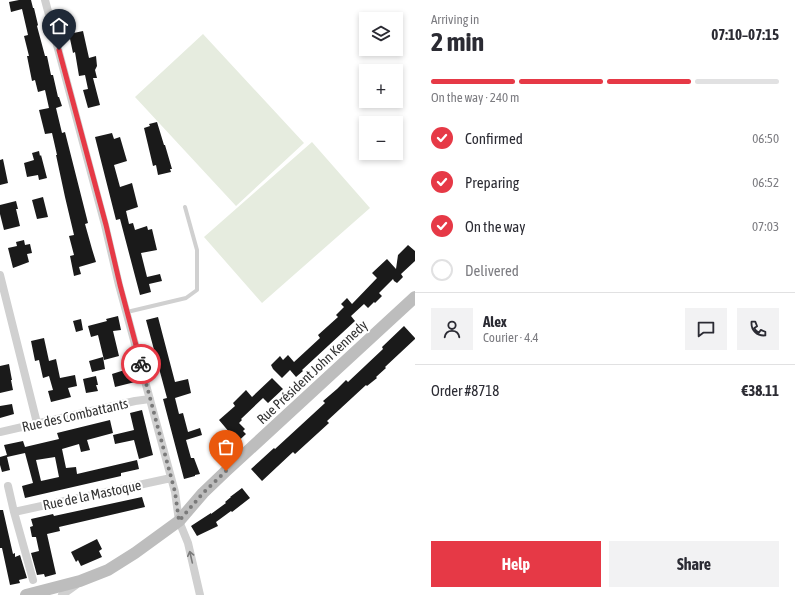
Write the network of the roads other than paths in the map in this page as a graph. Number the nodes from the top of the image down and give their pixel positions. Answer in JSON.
{"nodes":[{"id":1,"x":45,"y":0,"type":"edge"},
{"id":2,"x":185,"y":206,"type":"dead end"},
{"id":3,"x":0,"y":275,"type":"edge"},
{"id":4,"x":415,"y":297,"type":"edge"},
{"id":5,"x":3,"y":302,"type":"edge"},
{"id":6,"x":127,"y":312,"type":"junction"},
{"id":7,"x":150,"y":399,"type":"junction"},
{"id":8,"x":37,"y":423,"type":"junction"},
{"id":9,"x":0,"y":432,"type":"edge"},
{"id":10,"x":171,"y":478,"type":"junction"},
{"id":11,"x":8,"y":486,"type":"dead end"},
{"id":12,"x":14,"y":512,"type":"junction"},
{"id":13,"x":179,"y":521,"type":"junction"},
{"id":14,"x":33,"y":580,"type":"dead end"},
{"id":15,"x":80,"y":581,"type":"junction"},
{"id":16,"x":26,"y":595,"type":"edge"},
{"id":17,"x":62,"y":595,"type":"edge"},
{"id":18,"x":200,"y":595,"type":"edge"}],
"edges":[{"from":1,"to":6,"type":"street"},
{"from":2,"to":6,"type":"lane"},
{"from":3,"to":5,"type":"street"},
{"from":4,"to":13,"type":"street","name":"Rue Président John Kennedy"},
{"from":5,"to":8,"type":"street"},
{"from":6,"to":7,"type":"street"},
{"from":7,"to":8,"type":"street","name":"Rue des Combattants"},
{"from":7,"to":10,"type":"street"},
{"from":8,"to":9,"type":"street","name":"Rue des Combattants"},
{"from":10,"to":12,"type":"street","name":"Rue de la Mastoque"},
{"from":10,"to":13,"type":"street"},
{"from":11,"to":12,"type":"street"},
{"from":12,"to":14,"type":"street"},
{"from":13,"to":15,"type":"street","name":"Rue Président John Kennedy"},
{"from":18,"to":13,"type":"street","one_way":true},
{"from":15,"to":16,"type":"street","name":"Rue Président John Kennedy"},
{"from":15,"to":17,"type":"street"}]}
